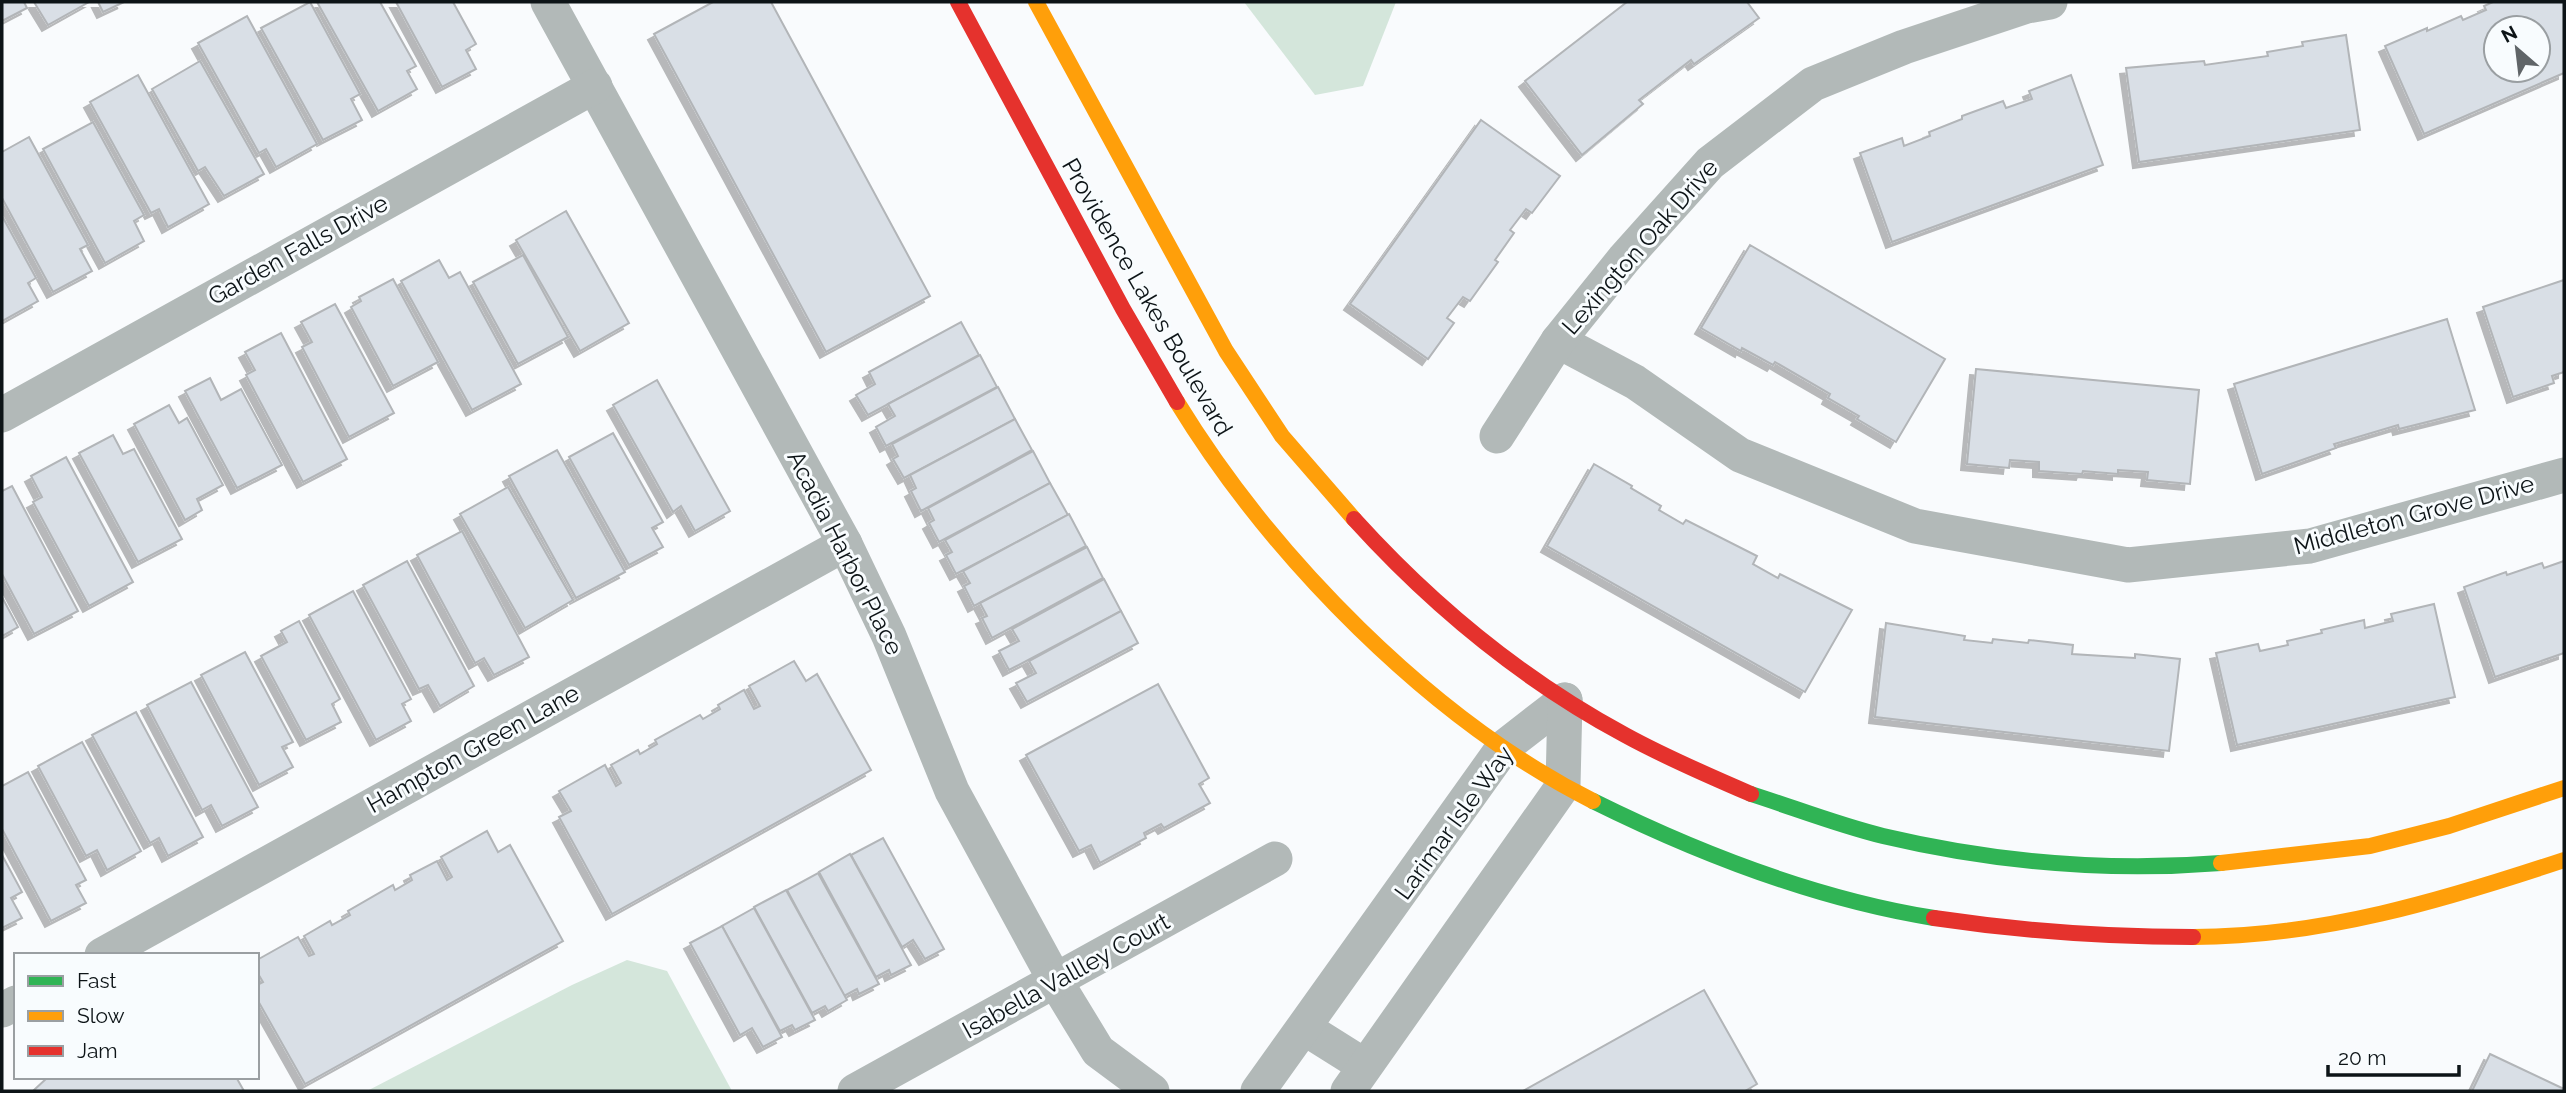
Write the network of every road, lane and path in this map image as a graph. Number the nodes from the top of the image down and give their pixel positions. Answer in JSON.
{"nodes":[{"id":1,"x":548,"y":2,"type":"edge"},
{"id":2,"x":958,"y":2,"type":"edge"},
{"id":3,"x":1036,"y":2,"type":"edge"},
{"id":4,"x":2050,"y":2,"type":"edge"},
{"id":5,"x":595,"y":86,"type":"junction"},
{"id":6,"x":1558,"y":341,"type":"junction"},
{"id":7,"x":2,"y":415,"type":"edge"},
{"id":8,"x":1497,"y":436,"type":"dead end"},
{"id":9,"x":2564,"y":475,"type":"edge"},
{"id":10,"x":845,"y":544,"type":"junction"},
{"id":11,"x":1565,"y":701,"type":"junction"},
{"id":12,"x":1503,"y":748,"type":"junction"},
{"id":13,"x":1563,"y":786,"type":"junction"},
{"id":14,"x":2564,"y":788,"type":"edge"},
{"id":15,"x":1275,"y":859,"type":"dead end"},
{"id":16,"x":2564,"y":860,"type":"edge"},
{"id":17,"x":106,"y":953,"type":"edge"},
{"id":18,"x":1056,"y":982,"type":"junction"},
{"id":19,"x":1306,"y":1029,"type":"junction"},
{"id":20,"x":1356,"y":1079,"type":"edge"},
{"id":21,"x":855,"y":1091,"type":"edge"},
{"id":22,"x":1152,"y":1091,"type":"edge"},
{"id":23,"x":1258,"y":1091,"type":"edge"}],
"edges":[{"from":1,"to":5,"type":"street","name":"Acadia Harbor Place"},
{"from":2,"to":12,"type":"street","name":"Providence Lakes Boulevard"},
{"from":3,"to":11,"type":"street","name":"Providence Lakes Boulevard"},
{"from":4,"to":6,"type":"street","name":"Lexington Oak Drive"},
{"from":5,"to":7,"type":"street","name":"Garden Falls Drive"},
{"from":5,"to":10,"type":"street","name":"Acadia Harbor Place"},
{"from":6,"to":8,"type":"street","name":"Lexington Oak Drive"},
{"from":6,"to":9,"type":"street","name":"Middleton Grove Drive"},
{"from":10,"to":17,"type":"street","name":"Hampton Green Lane"},
{"from":10,"to":18,"type":"street","name":"Acadia Harbor Place"},
{"from":11,"to":12,"type":"street","name":"Larimar Isle Way"},
{"from":11,"to":13,"type":"street"},
{"from":11,"to":14,"type":"street","name":"Providence Lakes Boulevard"},
{"from":12,"to":13,"type":"street","name":"Providence Lakes Boulevard"},
{"from":12,"to":19,"type":"street","name":"Larimar Isle Way"},
{"from":13,"to":16,"type":"street","name":"Providence Lakes Boulevard"},
{"from":13,"to":20,"type":"street"},
{"from":15,"to":18,"type":"street","name":"Isabella Vallley Court"},
{"from":18,"to":21,"type":"street","name":"Isabella Vallley Court"},
{"from":18,"to":22,"type":"street","name":"Acadia Harbor Place"},
{"from":19,"to":20,"type":"street"},
{"from":19,"to":23,"type":"street","name":"Larimar Isle Way"}]}
